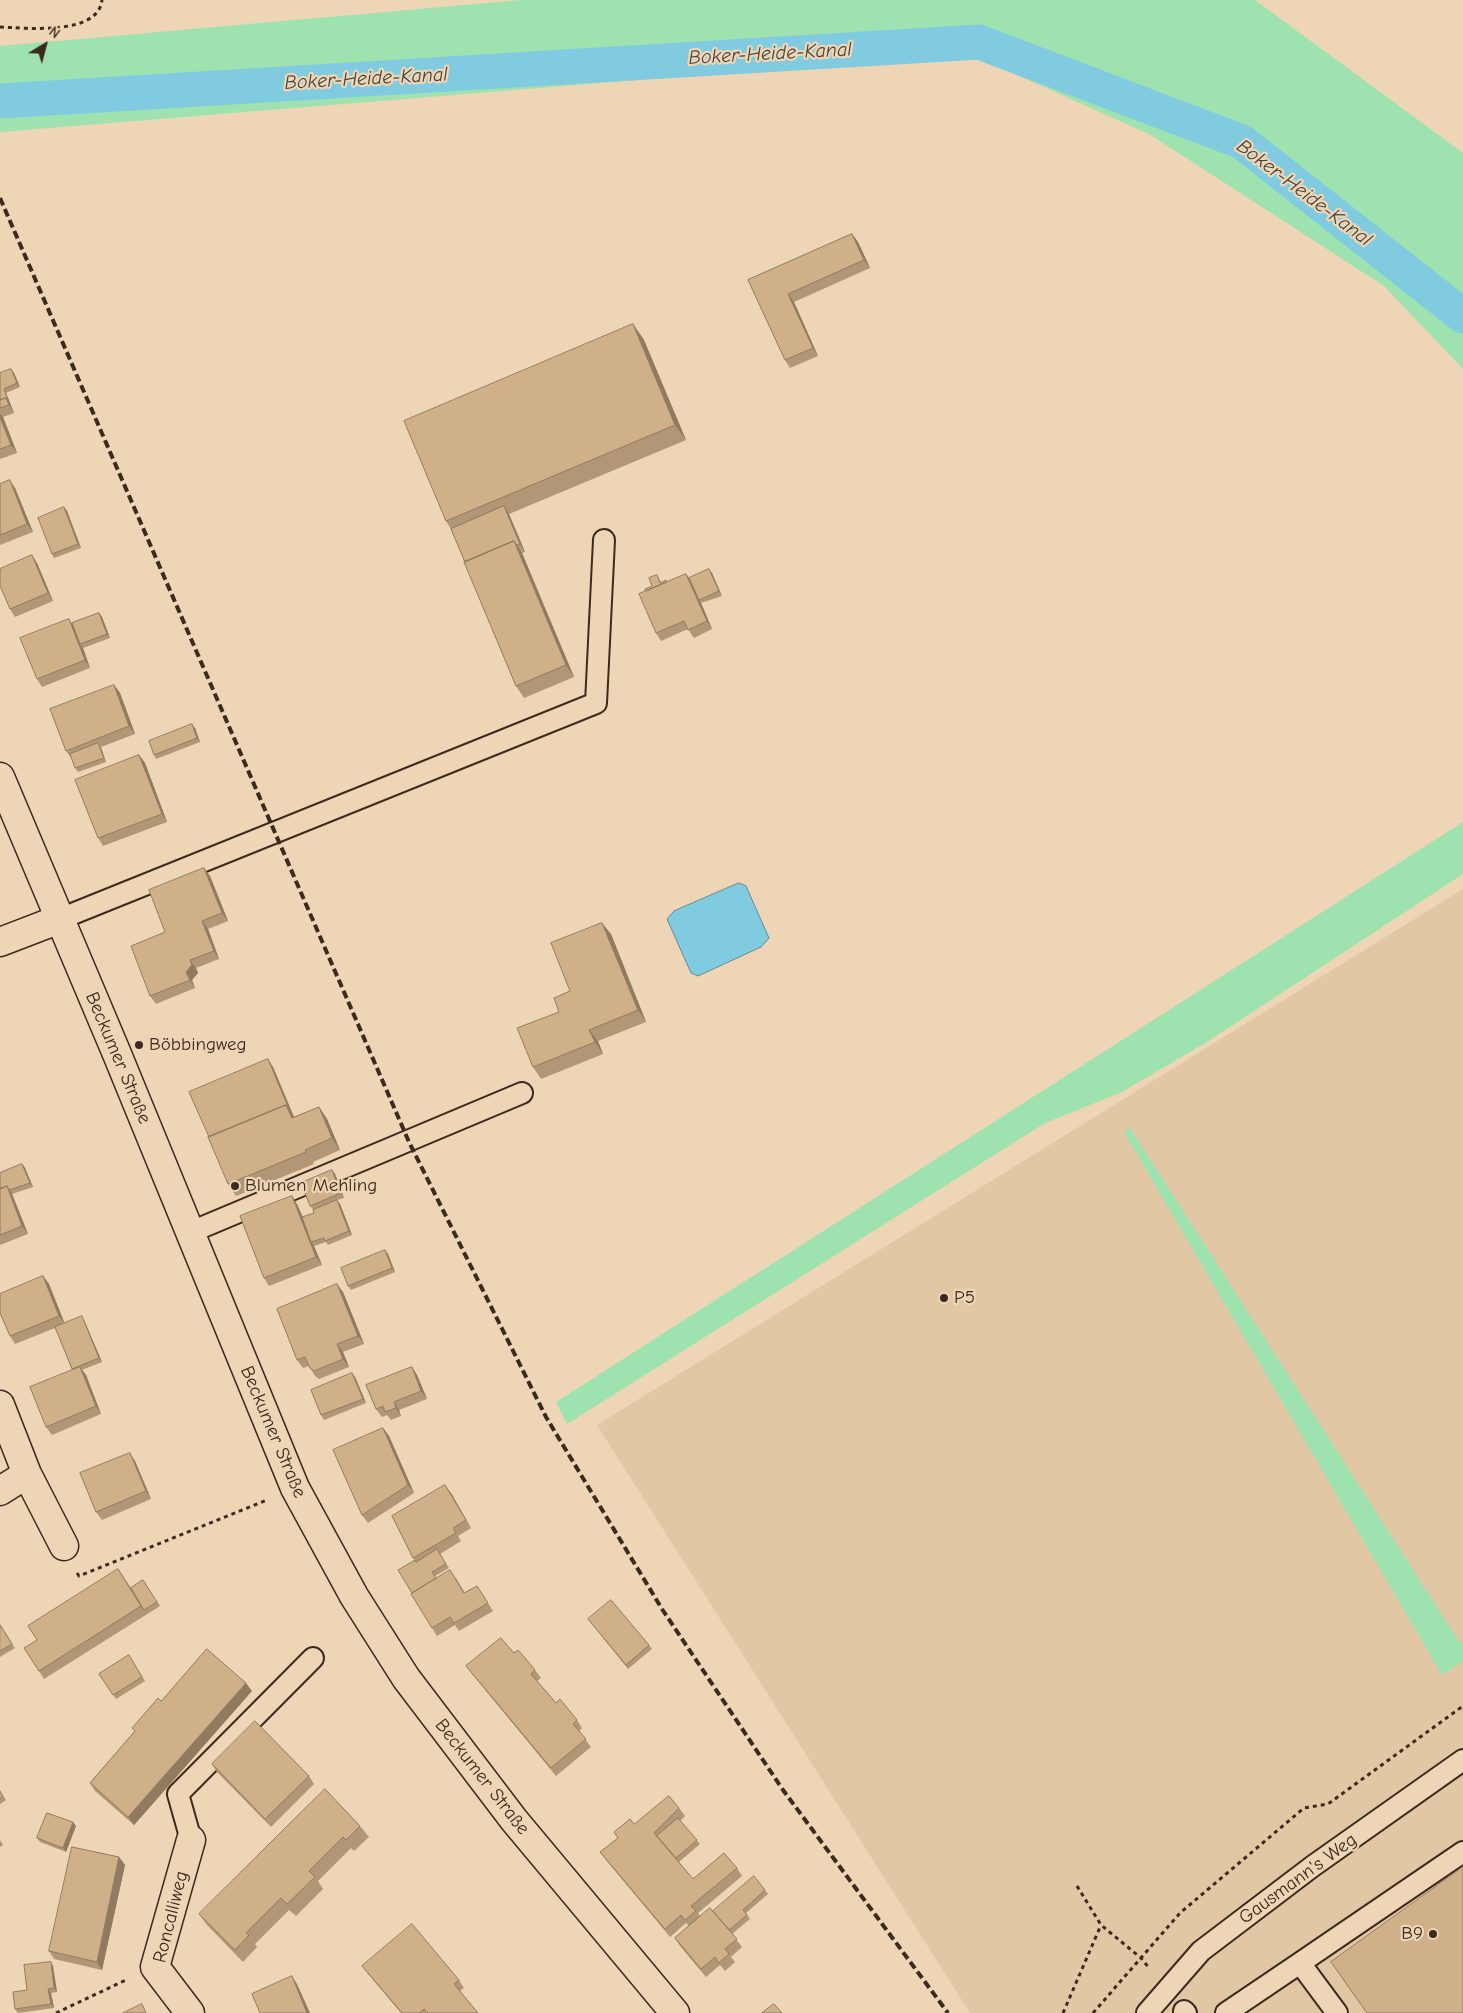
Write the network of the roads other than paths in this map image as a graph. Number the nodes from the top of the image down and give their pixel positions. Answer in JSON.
{"nodes":[{"id":1,"x":604,"y":540,"type":"dead end"},
{"id":2,"x":0,"y":777,"type":"edge"},
{"id":3,"x":60,"y":919,"type":"junction"},
{"id":4,"x":0,"y":942,"type":"edge"},
{"id":5,"x":522,"y":1093,"type":"dead end"},
{"id":6,"x":191,"y":1232,"type":"junction"},
{"id":7,"x":0,"y":1405,"type":"edge"},
{"id":8,"x":28,"y":1474,"type":"junction"},
{"id":9,"x":0,"y":1491,"type":"edge"},
{"id":10,"x":64,"y":1546,"type":"road end"},
{"id":11,"x":312,"y":1658,"type":"dead end"},
{"id":12,"x":1463,"y":1760,"type":"edge"},
{"id":13,"x":191,"y":1840,"type":"joint"},
{"id":14,"x":1463,"y":1852,"type":"edge"},
{"id":15,"x":1300,"y":1963,"type":"junction"},
{"id":16,"x":190,"y":2013,"type":"edge"},
{"id":17,"x":675,"y":2013,"type":"edge"},
{"id":18,"x":1147,"y":2013,"type":"edge"},
{"id":19,"x":1226,"y":2013,"type":"edge"},
{"id":20,"x":1337,"y":2013,"type":"edge"}],
"edges":[{"from":1,"to":3,"type":"lane"},
{"from":2,"to":3,"type":"main road","name":"Beckumer Straße"},
{"from":3,"to":4,"type":"main road"},
{"from":3,"to":6,"type":"main road","name":"Beckumer Straße"},
{"from":5,"to":6,"type":"lane"},
{"from":6,"to":17,"type":"main road","name":"Beckumer Straße"},
{"from":7,"to":8,"type":"main road"},
{"from":8,"to":9,"type":"main road"},
{"from":8,"to":10,"type":"main road"},
{"from":11,"to":13,"type":"lane"},
{"from":12,"to":18,"type":"lane","name":"Gausmann's Weg"},
{"from":13,"to":16,"type":"main road","name":"Roncalliweg"},
{"from":14,"to":15,"type":"lane"},
{"from":15,"to":19,"type":"lane"},
{"from":15,"to":20,"type":"lane"}]}
